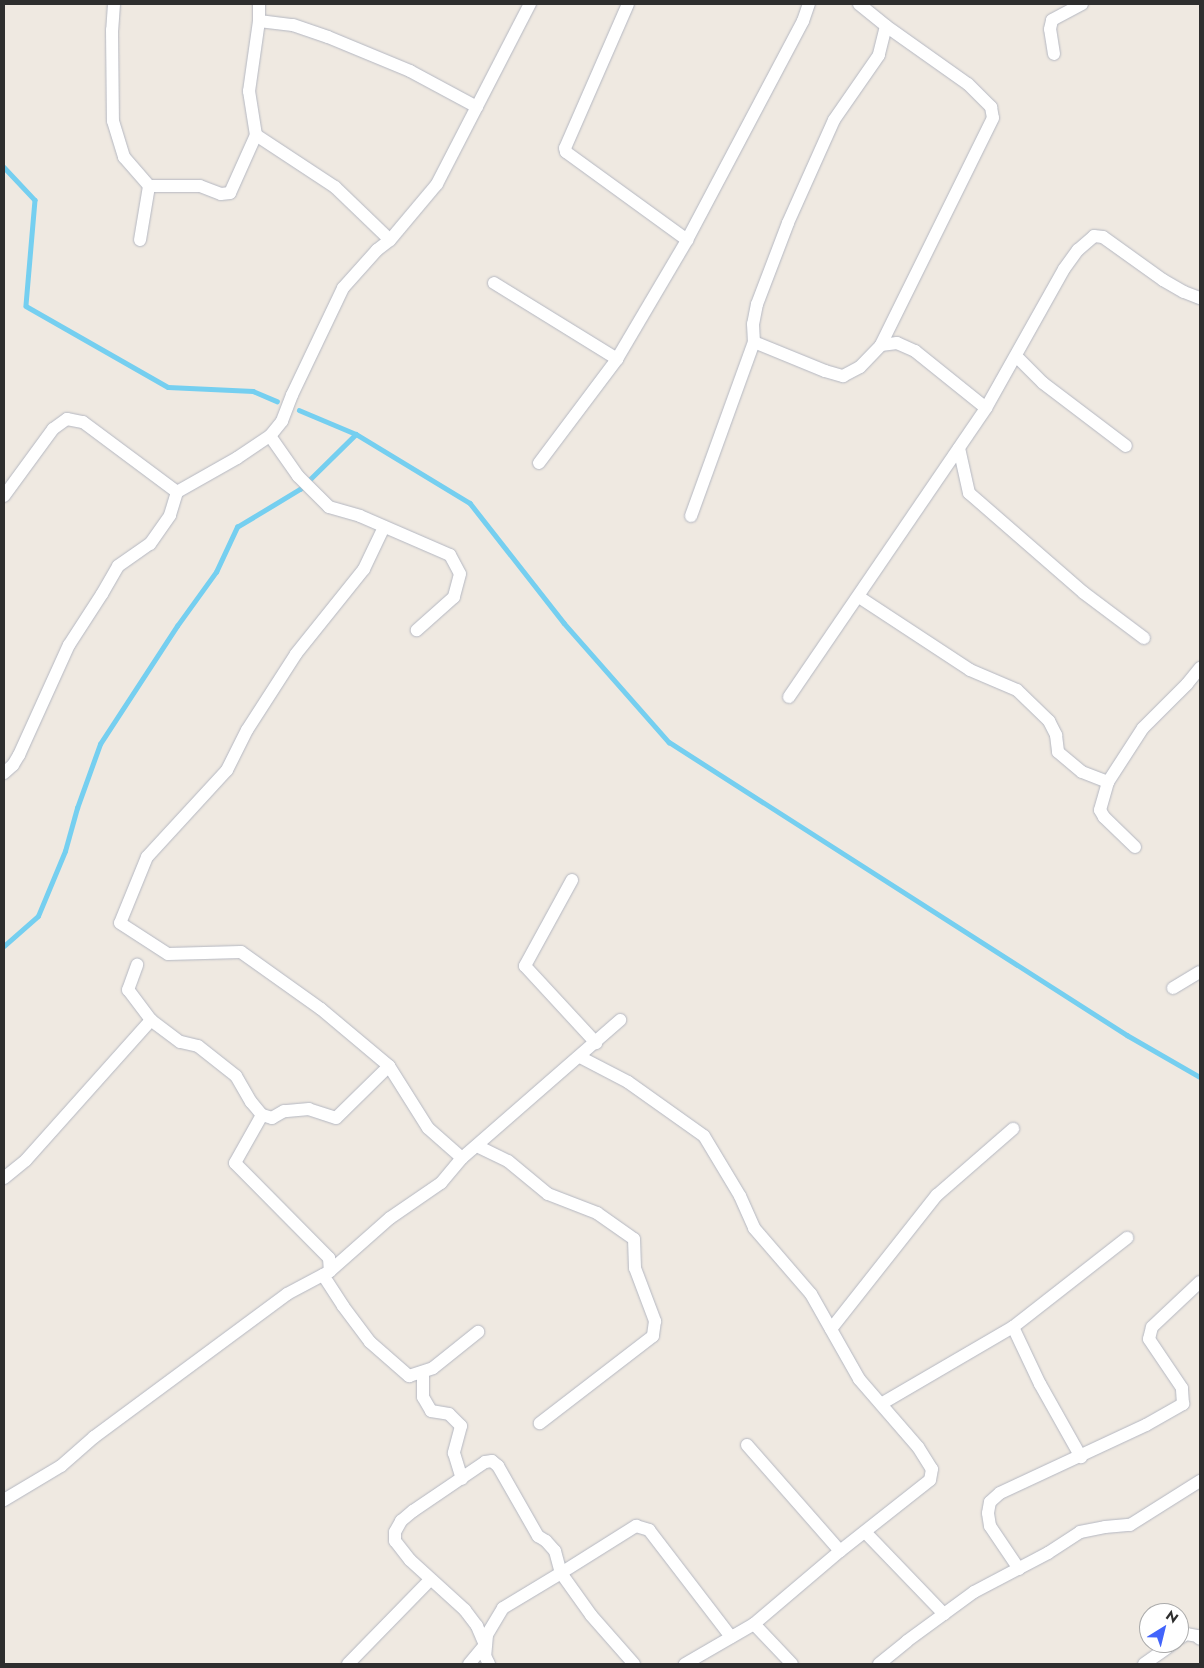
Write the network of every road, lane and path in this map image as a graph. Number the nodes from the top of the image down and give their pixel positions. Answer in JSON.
{"nodes":[{"id":1,"x":114,"y":4,"type":"edge"},
{"id":2,"x":259,"y":4,"type":"edge"},
{"id":3,"x":530,"y":4,"type":"edge"},
{"id":4,"x":628,"y":4,"type":"edge"},
{"id":5,"x":809,"y":4,"type":"edge"},
{"id":6,"x":859,"y":4,"type":"edge"},
{"id":7,"x":1082,"y":4,"type":"edge"},
{"id":8,"x":259,"y":21,"type":"junction"},
{"id":9,"x":886,"y":26,"type":"junction"},
{"id":10,"x":1054,"y":54,"type":"dead end"},
{"id":11,"x":477,"y":107,"type":"junction"},
{"id":12,"x":256,"y":135,"type":"junction"},
{"id":13,"x":149,"y":186,"type":"junction"},
{"id":14,"x":140,"y":240,"type":"dead end"},
{"id":15,"x":390,"y":240,"type":"junction"},
{"id":16,"x":687,"y":240,"type":"junction"},
{"id":17,"x":494,"y":283,"type":"dead end"},
{"id":18,"x":1200,"y":298,"type":"edge"},
{"id":19,"x":754,"y":342,"type":"junction"},
{"id":20,"x":881,"y":345,"type":"junction"},
{"id":21,"x":1016,"y":356,"type":"junction"},
{"id":22,"x":616,"y":359,"type":"junction"},
{"id":23,"x":986,"y":408,"type":"junction"},
{"id":24,"x":270,"y":436,"type":"junction"},
{"id":25,"x":1126,"y":446,"type":"dead end"},
{"id":26,"x":959,"y":448,"type":"junction"},
{"id":27,"x":539,"y":463,"type":"dead end"},
{"id":28,"x":177,"y":492,"type":"junction"},
{"id":29,"x":4,"y":496,"type":"edge"},
{"id":30,"x":691,"y":516,"type":"dead end"},
{"id":31,"x":384,"y":527,"type":"junction"},
{"id":32,"x":859,"y":597,"type":"junction"},
{"id":33,"x":417,"y":630,"type":"dead end"},
{"id":34,"x":1144,"y":638,"type":"dead end"},
{"id":35,"x":1200,"y":668,"type":"edge"},
{"id":36,"x":789,"y":697,"type":"dead end"},
{"id":37,"x":4,"y":773,"type":"edge"},
{"id":38,"x":1108,"y":782,"type":"junction"},
{"id":39,"x":1135,"y":847,"type":"dead end"},
{"id":40,"x":572,"y":880,"type":"dead end"},
{"id":41,"x":137,"y":964,"type":"dead end"},
{"id":42,"x":1200,"y":972,"type":"edge"},
{"id":43,"x":1172,"y":988,"type":"dead end"},
{"id":44,"x":151,"y":1020,"type":"junction"},
{"id":45,"x":620,"y":1020,"type":"dead end"},
{"id":46,"x":596,"y":1042,"type":"junction"},
{"id":47,"x":580,"y":1057,"type":"junction"},
{"id":48,"x":389,"y":1066,"type":"junction"},
{"id":49,"x":262,"y":1115,"type":"junction"},
{"id":50,"x":1013,"y":1129,"type":"dead end"},
{"id":51,"x":477,"y":1146,"type":"junction"},
{"id":52,"x":462,"y":1158,"type":"junction"},
{"id":53,"x":4,"y":1178,"type":"edge"},
{"id":54,"x":1127,"y":1238,"type":"dead end"},
{"id":55,"x":327,"y":1273,"type":"junction"},
{"id":56,"x":1200,"y":1282,"type":"edge"},
{"id":57,"x":1014,"y":1327,"type":"junction"},
{"id":58,"x":831,"y":1329,"type":"junction"},
{"id":59,"x":478,"y":1332,"type":"dead end"},
{"id":60,"x":423,"y":1372,"type":"junction"},
{"id":61,"x":881,"y":1404,"type":"junction"},
{"id":62,"x":540,"y":1423,"type":"dead end"},
{"id":63,"x":747,"y":1445,"type":"dead end"},
{"id":64,"x":1081,"y":1457,"type":"junction"},
{"id":65,"x":462,"y":1479,"type":"junction"},
{"id":66,"x":1200,"y":1481,"type":"edge"},
{"id":67,"x":4,"y":1500,"type":"edge"},
{"id":68,"x":865,"y":1532,"type":"junction"},
{"id":69,"x":840,"y":1551,"type":"junction"},
{"id":70,"x":1019,"y":1569,"type":"junction"},
{"id":71,"x":562,"y":1574,"type":"junction"},
{"id":72,"x":430,"y":1580,"type":"junction"},
{"id":73,"x":944,"y":1614,"type":"junction"},
{"id":74,"x":754,"y":1624,"type":"junction"},
{"id":75,"x":731,"y":1637,"type":"junction"},
{"id":76,"x":486,"y":1644,"type":"junction"},
{"id":77,"x":1160,"y":1653,"type":"edge"},
{"id":78,"x":348,"y":1664,"type":"edge"},
{"id":79,"x":469,"y":1664,"type":"edge"},
{"id":80,"x":489,"y":1664,"type":"edge"},
{"id":81,"x":634,"y":1664,"type":"edge"},
{"id":82,"x":685,"y":1664,"type":"edge"},
{"id":83,"x":792,"y":1664,"type":"edge"},
{"id":84,"x":879,"y":1664,"type":"edge"},
{"id":85,"x":1144,"y":1664,"type":"edge"}],
"edges":[{"from":1,"to":13,"type":"street"},
{"from":2,"to":8,"type":"street"},
{"from":3,"to":11,"type":"street"},
{"from":4,"to":16,"type":"street"},
{"from":5,"to":16,"type":"street"},
{"from":6,"to":9,"type":"street"},
{"from":7,"to":10,"type":"street"},
{"from":8,"to":11,"type":"street"},
{"from":8,"to":12,"type":"street"},
{"from":9,"to":19,"type":"street"},
{"from":9,"to":20,"type":"street"},
{"from":11,"to":15,"type":"street"},
{"from":12,"to":13,"type":"street"},
{"from":12,"to":15,"type":"street"},
{"from":13,"to":14,"type":"street"},
{"from":15,"to":24,"type":"street"},
{"from":16,"to":22,"type":"street"},
{"from":17,"to":22,"type":"street"},
{"from":18,"to":21,"type":"street"},
{"from":19,"to":20,"type":"street"},
{"from":19,"to":30,"type":"street"},
{"from":20,"to":23,"type":"street"},
{"from":21,"to":23,"type":"street"},
{"from":21,"to":25,"type":"street"},
{"from":22,"to":27,"type":"street"},
{"from":23,"to":26,"type":"street"},
{"from":24,"to":28,"type":"street"},
{"from":24,"to":31,"type":"street"},
{"from":26,"to":32,"type":"street"},
{"from":26,"to":34,"type":"street"},
{"from":28,"to":29,"type":"street"},
{"from":28,"to":37,"type":"street"},
{"from":31,"to":33,"type":"street"},
{"from":31,"to":48,"type":"street"},
{"from":32,"to":36,"type":"street"},
{"from":32,"to":38,"type":"street"},
{"from":35,"to":38,"type":"street"},
{"from":38,"to":39,"type":"street"},
{"from":40,"to":46,"type":"street"},
{"from":41,"to":44,"type":"street"},
{"from":42,"to":43,"type":"street"},
{"from":44,"to":49,"type":"street"},
{"from":44,"to":53,"type":"street"},
{"from":45,"to":46,"type":"street"},
{"from":46,"to":47,"type":"street"},
{"from":47,"to":51,"type":"street"},
{"from":47,"to":58,"type":"street"},
{"from":48,"to":49,"type":"street"},
{"from":48,"to":52,"type":"street"},
{"from":49,"to":55,"type":"street"},
{"from":50,"to":58,"type":"street"},
{"from":51,"to":52,"type":"street"},
{"from":51,"to":62,"type":"street"},
{"from":52,"to":55,"type":"street"},
{"from":54,"to":57,"type":"street"},
{"from":55,"to":60,"type":"street"},
{"from":55,"to":67,"type":"street"},
{"from":56,"to":64,"type":"street"},
{"from":57,"to":61,"type":"street"},
{"from":57,"to":64,"type":"street"},
{"from":58,"to":61,"type":"street"},
{"from":59,"to":60,"type":"street"},
{"from":60,"to":65,"type":"street"},
{"from":61,"to":68,"type":"street"},
{"from":63,"to":69,"type":"street"},
{"from":64,"to":70,"type":"street"},
{"from":65,"to":71,"type":"street"},
{"from":65,"to":72,"type":"street"},
{"from":66,"to":70,"type":"street"},
{"from":68,"to":69,"type":"street"},
{"from":68,"to":73,"type":"street"},
{"from":69,"to":74,"type":"street"},
{"from":70,"to":73,"type":"street"},
{"from":71,"to":75,"type":"street"},
{"from":71,"to":76,"type":"street"},
{"from":71,"to":81,"type":"street"},
{"from":72,"to":76,"type":"street"},
{"from":72,"to":78,"type":"street"},
{"from":73,"to":84,"type":"street"},
{"from":74,"to":75,"type":"street"},
{"from":74,"to":83,"type":"street"},
{"from":75,"to":82,"type":"street"},
{"from":76,"to":79,"type":"street"},
{"from":76,"to":80,"type":"street"},
{"from":77,"to":85,"type":"street"}]}
